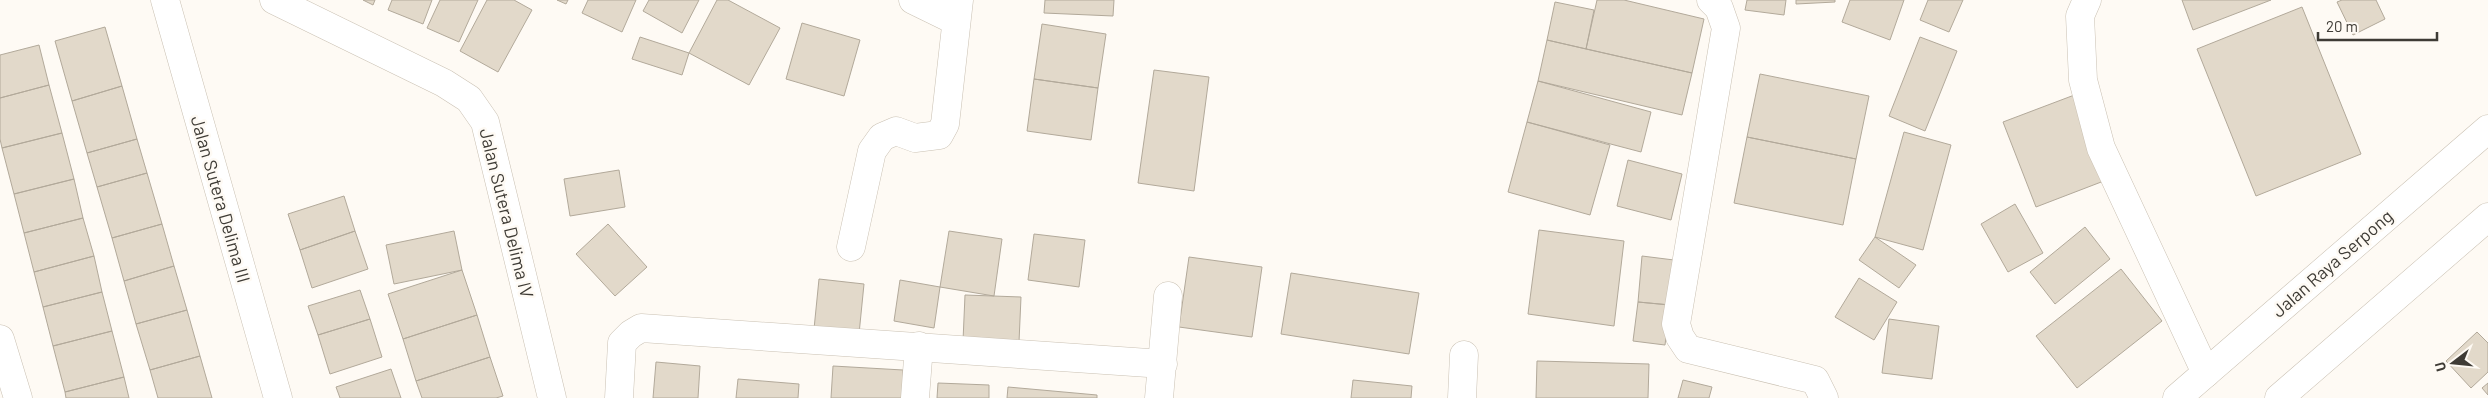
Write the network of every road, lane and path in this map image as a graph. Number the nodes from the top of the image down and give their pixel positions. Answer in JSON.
{"nodes":[{"id":1,"x":165,"y":0,"type":"edge"},
{"id":2,"x":274,"y":0,"type":"edge"},
{"id":3,"x":913,"y":0,"type":"edge"},
{"id":4,"x":1711,"y":0,"type":"edge"},
{"id":5,"x":2087,"y":0,"type":"edge"},
{"id":6,"x":958,"y":10,"type":"edge"},
{"id":7,"x":2488,"y":129,"type":"edge"},
{"id":8,"x":2488,"y":217,"type":"edge"},
{"id":9,"x":851,"y":247,"type":"dead end"},
{"id":10,"x":1168,"y":296,"type":"dead end"},
{"id":11,"x":0,"y":339,"type":"edge"},
{"id":12,"x":919,"y":346,"type":"junction"},
{"id":13,"x":1464,"y":355,"type":"dead end"},
{"id":14,"x":1162,"y":364,"type":"junction"},
{"id":15,"x":2206,"y":373,"type":"junction"},
{"id":16,"x":18,"y":398,"type":"edge"},
{"id":17,"x":278,"y":398,"type":"edge"},
{"id":18,"x":552,"y":398,"type":"edge"},
{"id":19,"x":620,"y":398,"type":"edge"},
{"id":20,"x":914,"y":398,"type":"edge"},
{"id":21,"x":1159,"y":398,"type":"edge"},
{"id":22,"x":1462,"y":398,"type":"edge"},
{"id":23,"x":1824,"y":398,"type":"edge"},
{"id":24,"x":2177,"y":398,"type":"edge"},
{"id":25,"x":2279,"y":398,"type":"edge"}],
"edges":[{"from":1,"to":17,"type":"street","name":"Jalan Sutera Delima III"},
{"from":2,"to":18,"type":"street","name":"Jalan Sutera Delima IV"},
{"from":3,"to":6,"type":"street"},
{"from":4,"to":23,"type":"street"},
{"from":5,"to":15,"type":"street"},
{"from":6,"to":9,"type":"street"},
{"from":7,"to":15,"type":"street","name":"Jalan Raya Serpong"},
{"from":8,"to":25,"type":"street"},
{"from":10,"to":14,"type":"street"},
{"from":11,"to":16,"type":"street"},
{"from":12,"to":14,"type":"street"},
{"from":12,"to":19,"type":"street"},
{"from":12,"to":20,"type":"street"},
{"from":13,"to":22,"type":"street"},
{"from":14,"to":21,"type":"street"},
{"from":15,"to":24,"type":"street","name":"Jalan Raya Serpong"}]}
